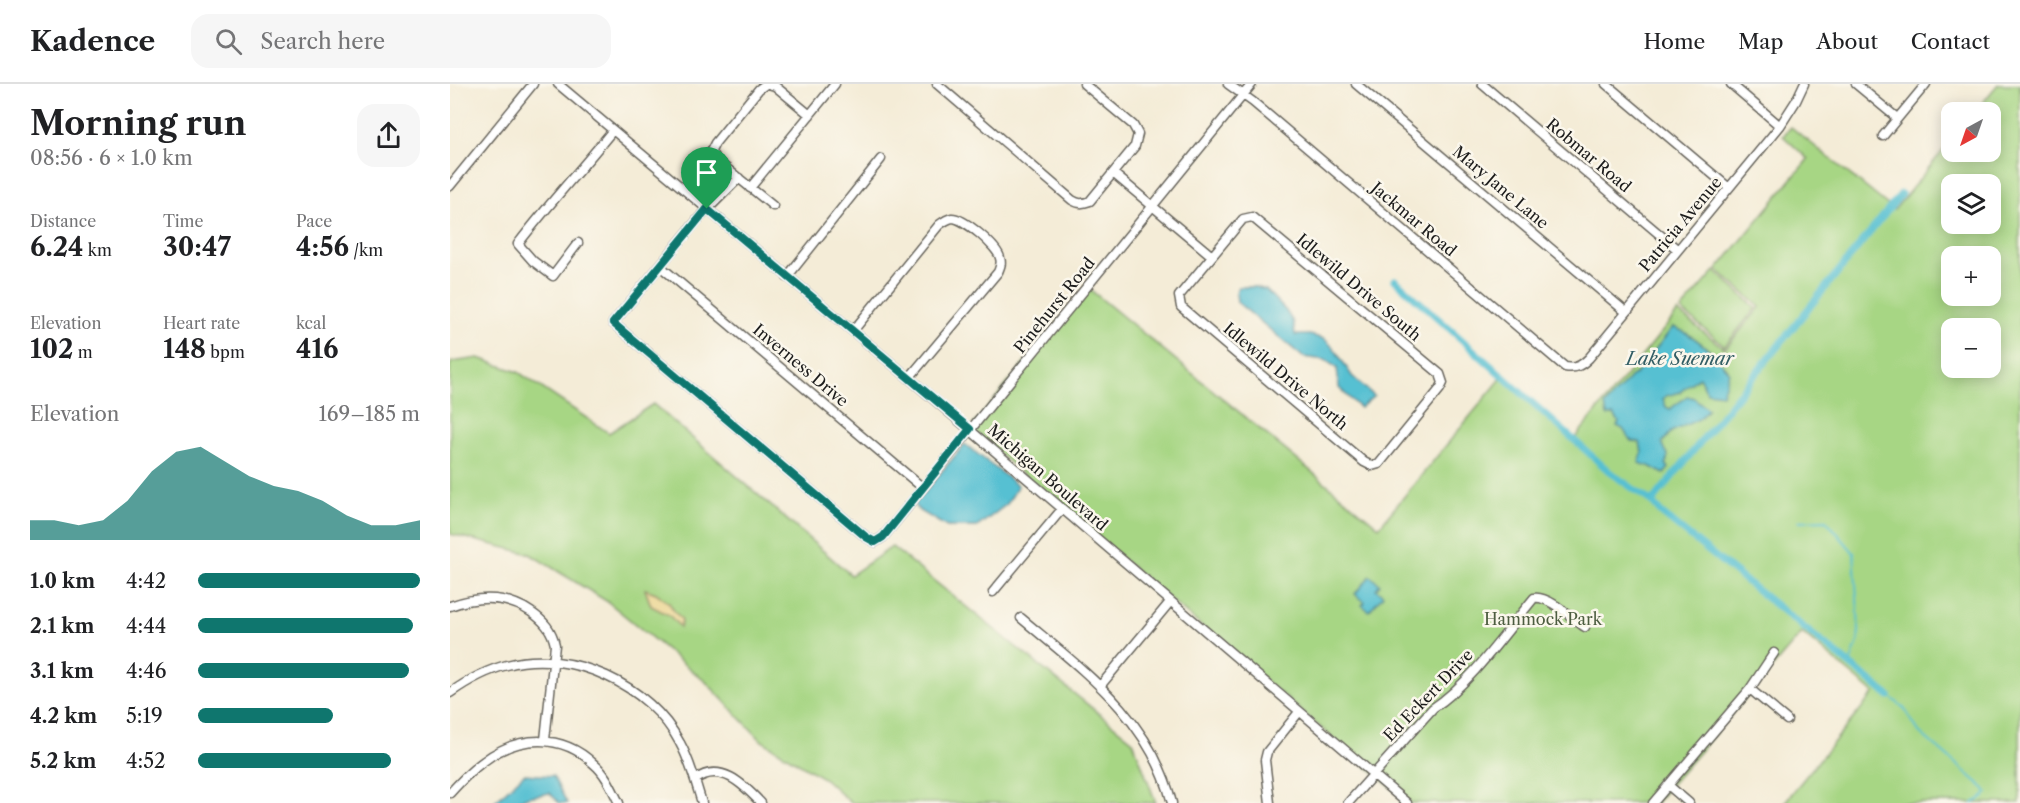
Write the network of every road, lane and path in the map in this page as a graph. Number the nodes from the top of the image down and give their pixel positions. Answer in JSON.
{"nodes":[{"id":1,"x":533,"y":84,"type":"edge"},
{"id":2,"x":558,"y":84,"type":"edge"},
{"id":3,"x":767,"y":84,"type":"edge"},
{"id":4,"x":835,"y":84,"type":"edge"},
{"id":5,"x":937,"y":84,"type":"edge"},
{"id":6,"x":1084,"y":84,"type":"edge"},
{"id":7,"x":1228,"y":84,"type":"edge"},
{"id":8,"x":1252,"y":84,"type":"edge"},
{"id":9,"x":1356,"y":84,"type":"edge"},
{"id":10,"x":1482,"y":84,"type":"edge"},
{"id":11,"x":1606,"y":84,"type":"edge"},
{"id":12,"x":1731,"y":84,"type":"edge"},
{"id":13,"x":1804,"y":84,"type":"edge"},
{"id":14,"x":1856,"y":84,"type":"edge"},
{"id":15,"x":1926,"y":84,"type":"edge"},
{"id":16,"x":1243,"y":95,"type":"junction"},
{"id":17,"x":810,"y":115,"type":"junction"},
{"id":18,"x":1897,"y":118,"type":"junction"},
{"id":19,"x":1780,"y":126,"type":"junction"},
{"id":20,"x":613,"y":130,"type":"junction"},
{"id":21,"x":1883,"y":136,"type":"dead end"},
{"id":22,"x":881,"y":159,"type":"dead end"},
{"id":23,"x":1113,"y":173,"type":"junction"},
{"id":24,"x":739,"y":178,"type":"junction"},
{"id":25,"x":450,"y":186,"type":"edge"},
{"id":26,"x":750,"y":188,"type":"junction"},
{"id":27,"x":1729,"y":188,"type":"junction"},
{"id":28,"x":773,"y":206,"type":"dead end"},
{"id":29,"x":1153,"y":207,"type":"junction"},
{"id":30,"x":707,"y":209,"type":"junction"},
{"id":31,"x":578,"y":243,"type":"dead end"},
{"id":32,"x":1678,"y":250,"type":"junction"},
{"id":33,"x":1212,"y":256,"type":"junction"},
{"id":34,"x":660,"y":266,"type":"junction"},
{"id":35,"x":787,"y":277,"type":"junction"},
{"id":36,"x":1626,"y":312,"type":"junction"},
{"id":37,"x":853,"y":331,"type":"junction"},
{"id":38,"x":1565,"y":367,"type":"joint"},
{"id":39,"x":909,"y":378,"type":"junction"},
{"id":40,"x":970,"y":429,"type":"junction"},
{"id":41,"x":1372,"y":466,"type":"joint"},
{"id":42,"x":923,"y":488,"type":"junction"},
{"id":43,"x":1062,"y":509,"type":"junction"},
{"id":44,"x":993,"y":592,"type":"dead end"},
{"id":45,"x":1170,"y":602,"type":"junction"},
{"id":46,"x":450,"y":606,"type":"edge"},
{"id":47,"x":1021,"y":618,"type":"dead end"},
{"id":48,"x":1585,"y":627,"type":"dead end"},
{"id":49,"x":1774,"y":653,"type":"dead end"},
{"id":50,"x":554,"y":662,"type":"junction"},
{"id":51,"x":1101,"y":685,"type":"junction"},
{"id":52,"x":1750,"y":689,"type":"junction"},
{"id":53,"x":450,"y":693,"type":"edge"},
{"id":54,"x":1299,"y":712,"type":"junction"},
{"id":55,"x":1787,"y":720,"type":"dead end"},
{"id":56,"x":545,"y":740,"type":"junction"},
{"id":57,"x":1373,"y":775,"type":"junction"},
{"id":58,"x":695,"y":780,"type":"junction"},
{"id":59,"x":1668,"y":785,"type":"junction"},
{"id":60,"x":450,"y":793,"type":"edge"},
{"id":61,"x":619,"y":803,"type":"edge"},
{"id":62,"x":702,"y":803,"type":"edge"},
{"id":63,"x":761,"y":803,"type":"edge"},
{"id":64,"x":1172,"y":803,"type":"edge"},
{"id":65,"x":1270,"y":803,"type":"edge"},
{"id":66,"x":1348,"y":803,"type":"edge"},
{"id":67,"x":1407,"y":803,"type":"edge"},
{"id":68,"x":1653,"y":803,"type":"edge"},
{"id":69,"x":1689,"y":803,"type":"edge"}],
"edges":[{"from":1,"to":25,"type":"street"},
{"from":2,"to":20,"type":"street","name":"Michigan Boulevard"},
{"from":3,"to":17,"type":"street"},
{"from":3,"to":24,"type":"street"},
{"from":4,"to":17,"type":"street"},
{"from":5,"to":23,"type":"street"},
{"from":6,"to":23,"type":"street"},
{"from":7,"to":16,"type":"street","name":"Jackmar Road"},
{"from":8,"to":16,"type":"street","name":"Pinehurst Road"},
{"from":9,"to":36,"type":"street","name":"Mary Jane Lane"},
{"from":10,"to":32,"type":"street","name":"Robmar Road"},
{"from":11,"to":27,"type":"street"},
{"from":12,"to":19,"type":"street"},
{"from":13,"to":19,"type":"street","name":"Patricia Avenue"},
{"from":14,"to":18,"type":"street"},
{"from":15,"to":18,"type":"street"},
{"from":16,"to":29,"type":"street","name":"Pinehurst Road"},
{"from":16,"to":38,"type":"street","name":"Jackmar Road"},
{"from":17,"to":26,"type":"street"},
{"from":18,"to":21,"type":"street"},
{"from":19,"to":27,"type":"street","name":"Patricia Avenue"},
{"from":20,"to":30,"type":"street","name":"Michigan Boulevard"},
{"from":20,"to":31,"type":"street"},
{"from":22,"to":35,"type":"street"},
{"from":23,"to":29,"type":"street"},
{"from":24,"to":26,"type":"street"},
{"from":24,"to":30,"type":"street"},
{"from":26,"to":28,"type":"street"},
{"from":27,"to":32,"type":"street","name":"Patricia Avenue"},
{"from":29,"to":33,"type":"street"},
{"from":29,"to":40,"type":"street","name":"Pinehurst Road"},
{"from":30,"to":34,"type":"street"},
{"from":30,"to":35,"type":"street","name":"Michigan Boulevard"},
{"from":32,"to":36,"type":"street","name":"Patricia Avenue"},
{"from":33,"to":41,"type":"street","name":"Idlewild Drive North"},
{"from":33,"to":41,"type":"street","name":"Idlewild Drive South"},
{"from":34,"to":42,"type":"street","name":"Inverness Drive"},
{"from":34,"to":42,"type":"street","name":"Pinehurst Road"},
{"from":35,"to":37,"type":"street","name":"Michigan Boulevard"},
{"from":36,"to":38,"type":"street","name":"Patricia Avenue"},
{"from":37,"to":39,"type":"street","name":"Michigan Boulevard"},
{"from":37,"to":39,"type":"street"},
{"from":39,"to":40,"type":"street","name":"Michigan Boulevard"},
{"from":40,"to":42,"type":"street","name":"Pinehurst Road"},
{"from":40,"to":43,"type":"street","name":"Michigan Boulevard"},
{"from":43,"to":44,"type":"street"},
{"from":43,"to":45,"type":"street","name":"Michigan Boulevard"},
{"from":45,"to":51,"type":"street"},
{"from":45,"to":54,"type":"street","name":"Michigan Boulevard"},
{"from":46,"to":50,"type":"street"},
{"from":47,"to":51,"type":"street"},
{"from":48,"to":57,"type":"street","name":"Ed Eckert Drive"},
{"from":49,"to":52,"type":"street"},
{"from":50,"to":53,"type":"street"},
{"from":50,"to":56,"type":"street"},
{"from":50,"to":58,"type":"street"},
{"from":51,"to":64,"type":"street"},
{"from":52,"to":55,"type":"street"},
{"from":52,"to":59,"type":"street"},
{"from":54,"to":57,"type":"street","name":"Michigan Boulevard"},
{"from":54,"to":65,"type":"street"},
{"from":56,"to":60,"type":"street"},
{"from":56,"to":61,"type":"street"},
{"from":57,"to":66,"type":"street"},
{"from":57,"to":67,"type":"street","name":"Michigan Boulevard"},
{"from":58,"to":62,"type":"street"},
{"from":58,"to":63,"type":"street"},
{"from":59,"to":68,"type":"street"},
{"from":59,"to":69,"type":"street"}]}
